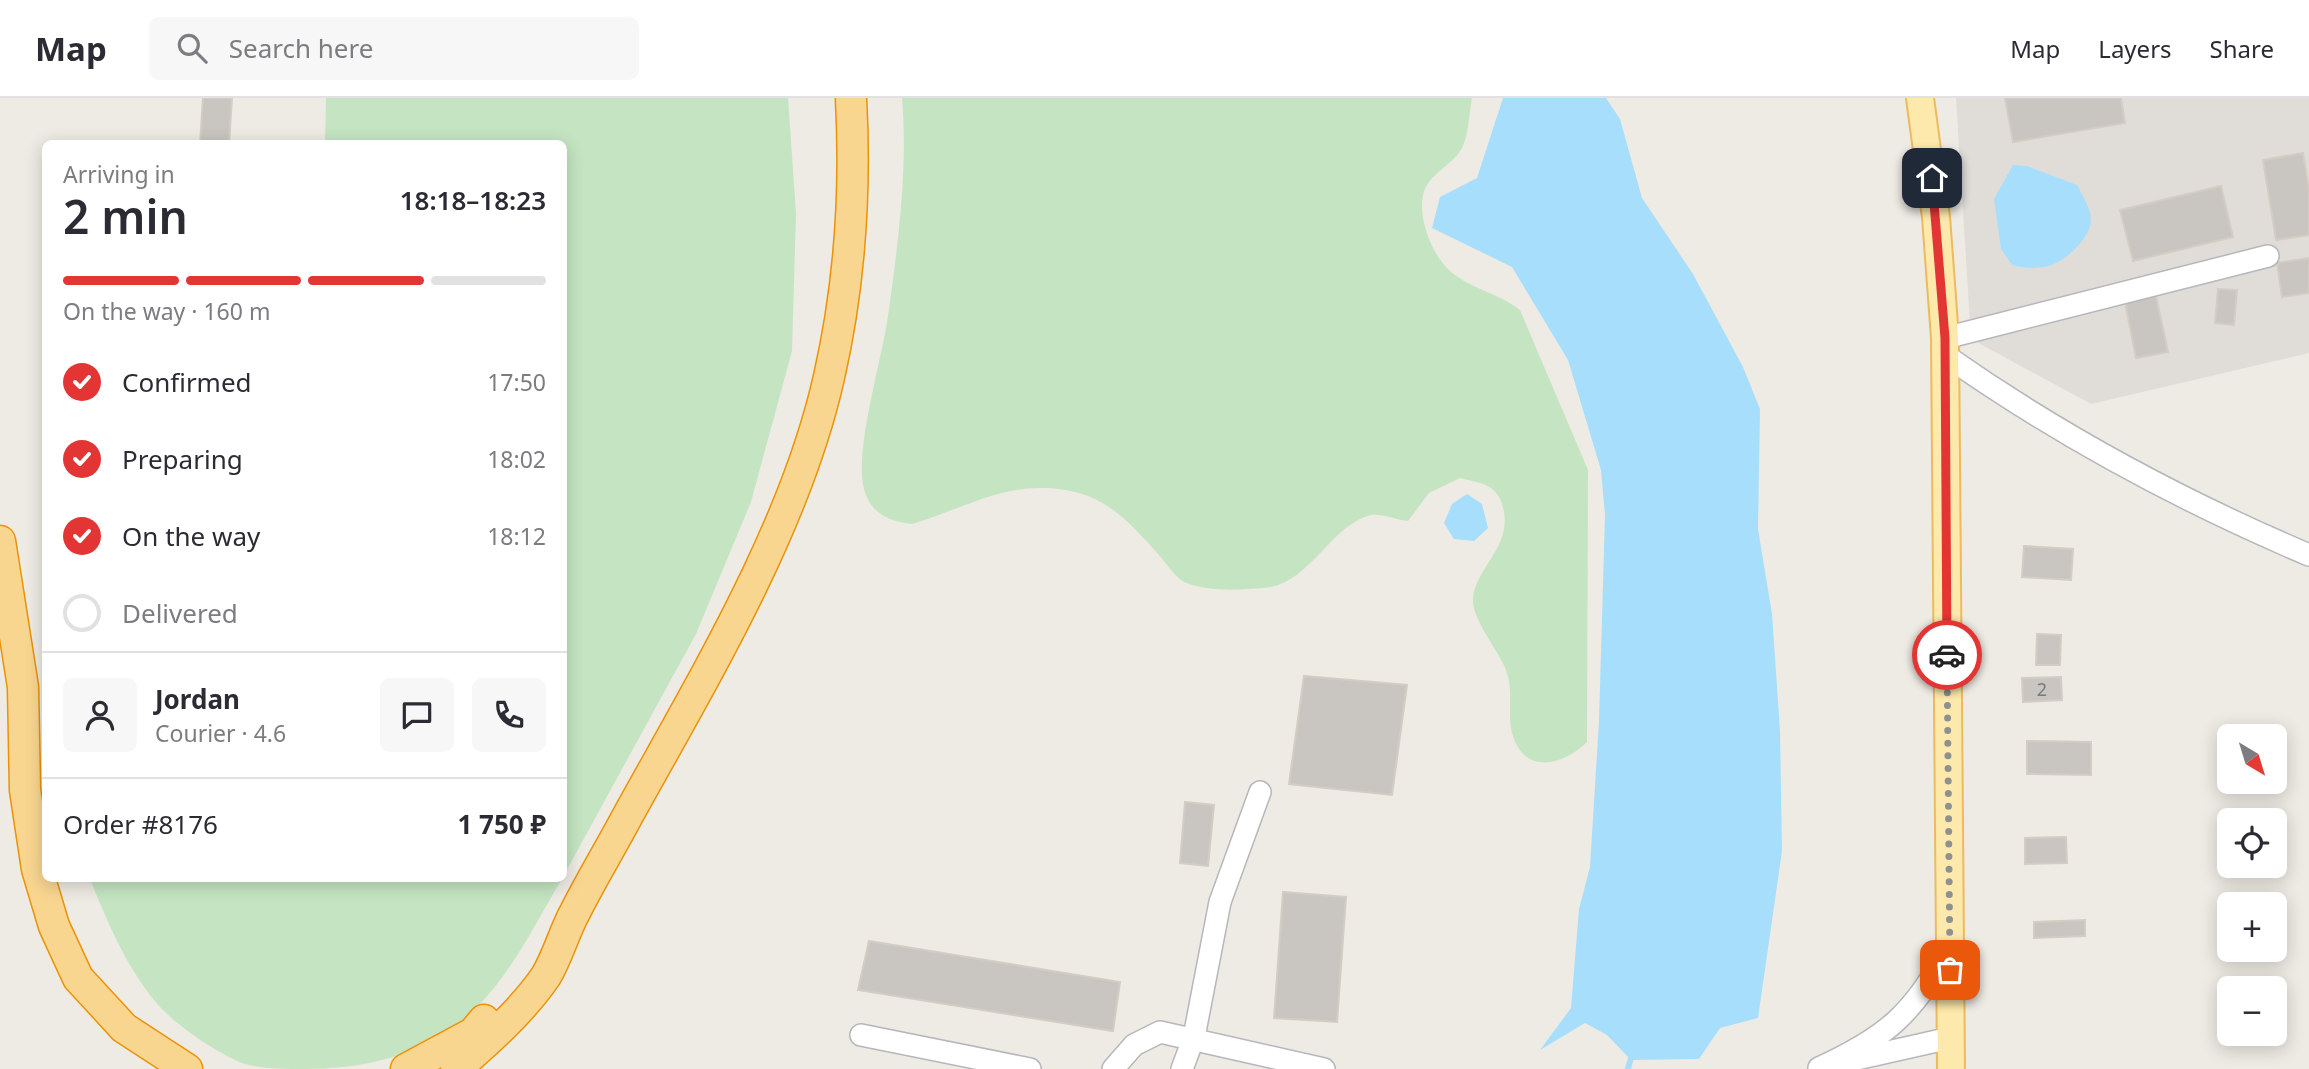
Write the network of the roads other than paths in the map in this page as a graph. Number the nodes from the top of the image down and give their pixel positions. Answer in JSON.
{"nodes":[{"id":1,"x":851,"y":98,"type":"edge"},
{"id":2,"x":1920,"y":98,"type":"edge"},
{"id":3,"x":2268,"y":256,"type":"dead end"},
{"id":4,"x":1945,"y":346,"type":"junction"},
{"id":5,"x":0,"y":541,"type":"edge"},
{"id":6,"x":2309,"y":555,"type":"edge"},
{"id":7,"x":1260,"y":792,"type":"dead end"},
{"id":8,"x":574,"y":913,"type":"junction"},
{"id":9,"x":1950,"y":947,"type":"junction"},
{"id":10,"x":861,"y":1035,"type":"dead end"},
{"id":11,"x":1194,"y":1038,"type":"junction"},
{"id":12,"x":1951,"y":1038,"type":"junction"},
{"id":13,"x":187,"y":1069,"type":"edge"},
{"id":14,"x":406,"y":1069,"type":"edge"},
{"id":15,"x":456,"y":1069,"type":"edge"},
{"id":16,"x":1030,"y":1069,"type":"edge"},
{"id":17,"x":1113,"y":1069,"type":"edge"},
{"id":18,"x":1182,"y":1069,"type":"edge"},
{"id":19,"x":1324,"y":1069,"type":"edge"},
{"id":20,"x":1817,"y":1069,"type":"edge"},
{"id":21,"x":1836,"y":1069,"type":"edge"},
{"id":22,"x":1951,"y":1069,"type":"edge"}],
"edges":[{"from":1,"to":8,"type":"highway"},
{"from":2,"to":4,"type":"main road"},
{"from":3,"to":4,"type":"lane"},
{"from":4,"to":6,"type":"lane"},
{"from":4,"to":9,"type":"main road"},
{"from":5,"to":13,"type":"highway"},
{"from":7,"to":11,"type":"lane"},
{"from":8,"to":14,"type":"highway"},
{"from":8,"to":15,"type":"highway"},
{"from":9,"to":12,"type":"main road"},
{"from":9,"to":20,"type":"lane"},
{"from":10,"to":16,"type":"lane"},
{"from":11,"to":17,"type":"lane"},
{"from":11,"to":18,"type":"lane"},
{"from":11,"to":19,"type":"lane"},
{"from":12,"to":20,"type":"lane"},
{"from":12,"to":22,"type":"main road"},
{"from":20,"to":21,"type":"lane"}]}
